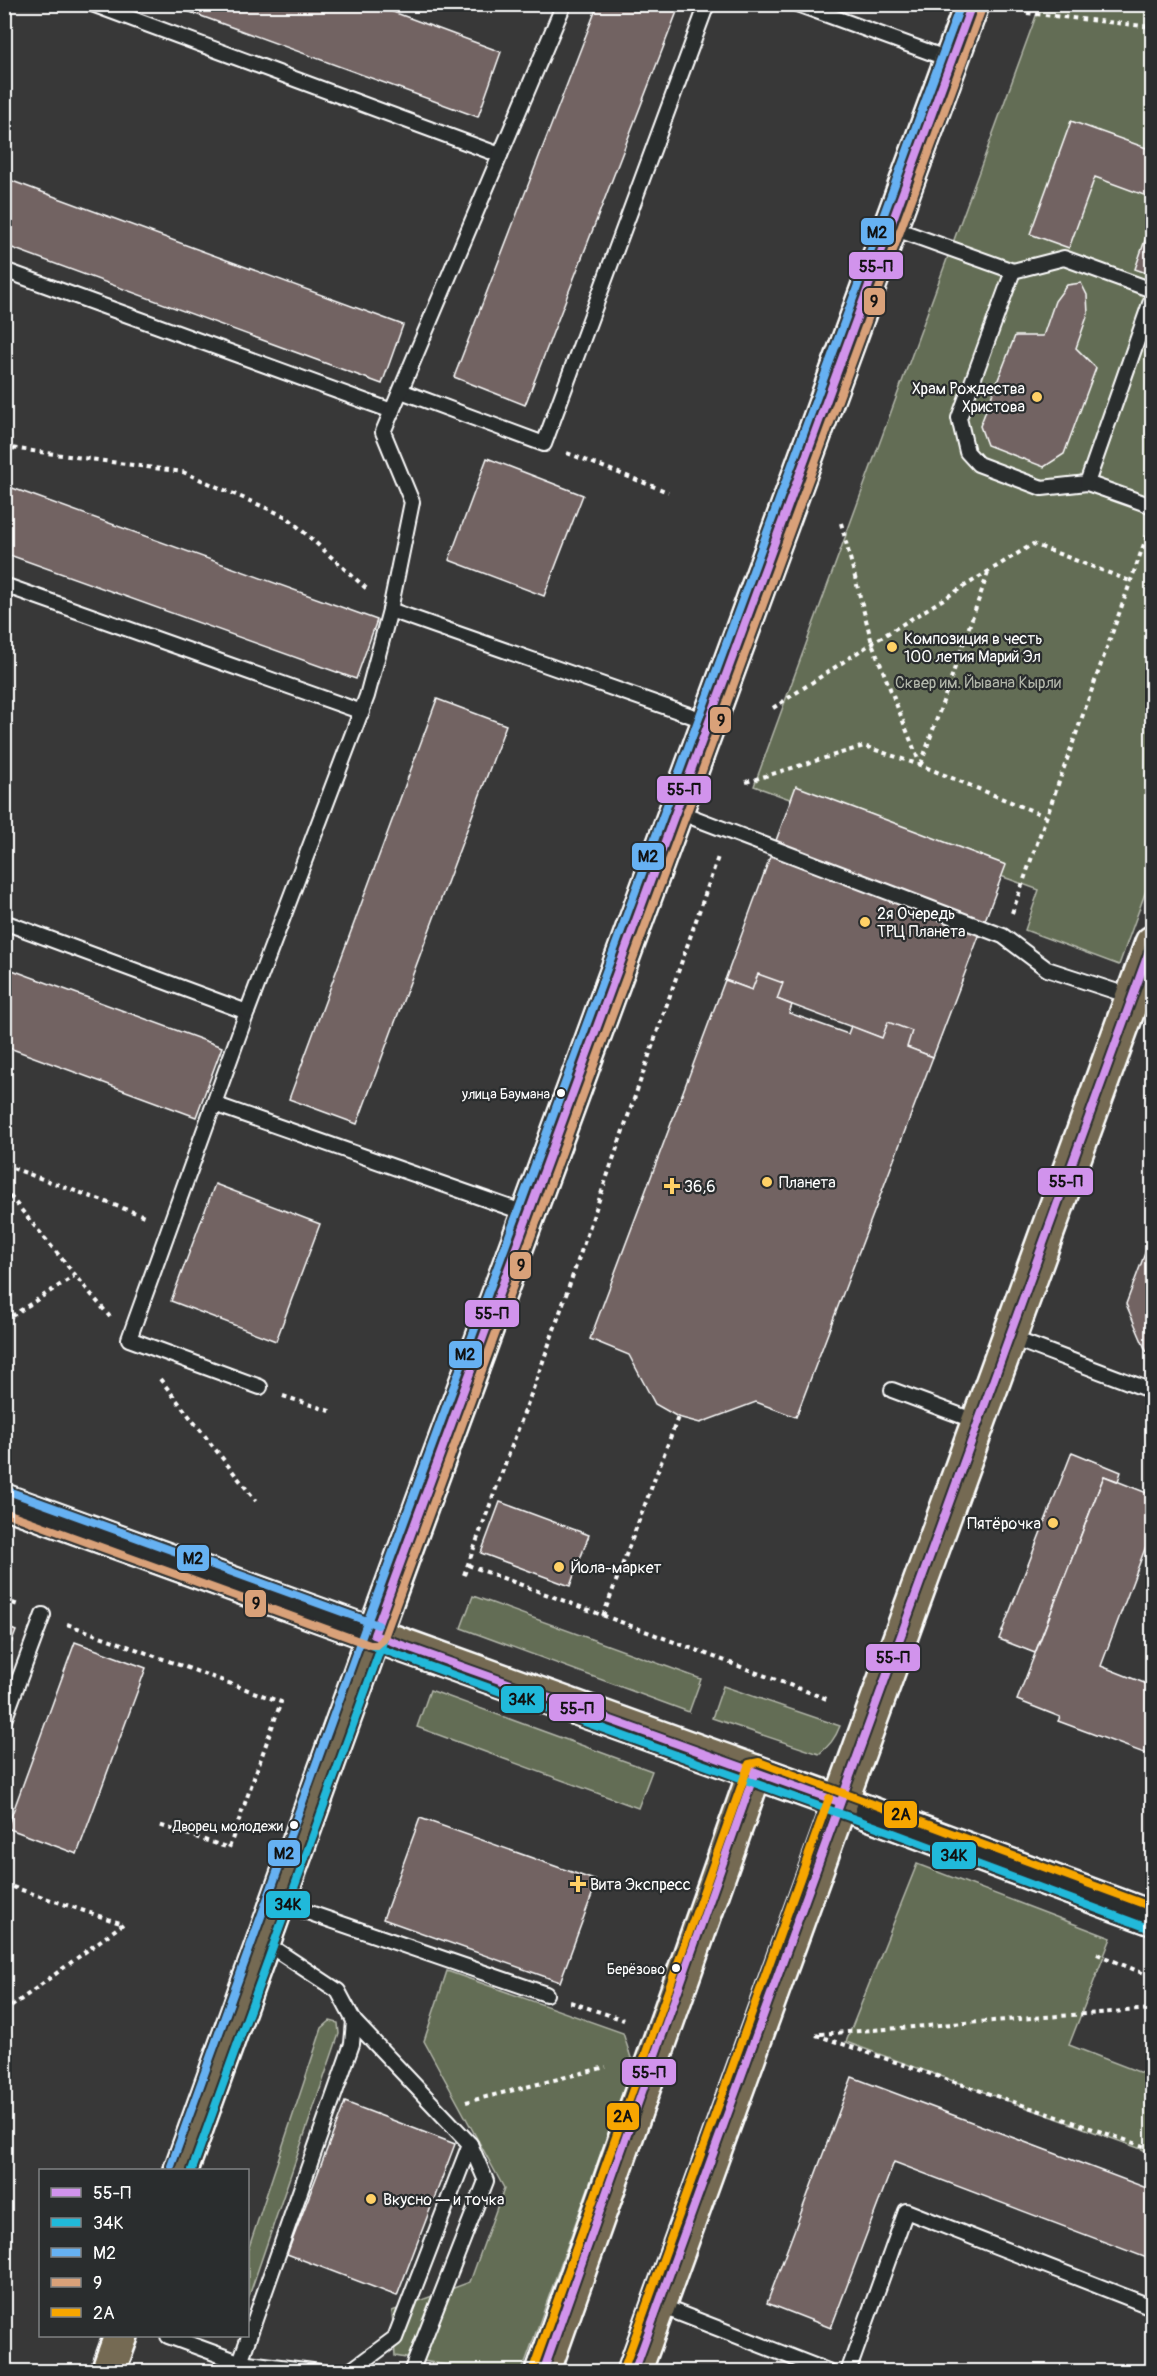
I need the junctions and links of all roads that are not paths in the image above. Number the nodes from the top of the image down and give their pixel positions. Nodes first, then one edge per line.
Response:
1 (92, 4) edge
2 (564, 4) edge
3 (707, 4) edge
4 (797, 4) edge
5 (972, 4) edge
6 (951, 60) junction
7 (500, 155) junction
8 (890, 227) junction
9 (4, 270) edge
10 (1013, 271) junction
11 (1152, 290) edge
12 (1152, 298) edge
13 (400, 391) junction
14 (392, 411) junction
15 (1087, 483) junction
16 (1152, 506) edge
17 (4, 585) edge
18 (390, 610) junction
19 (362, 712) junction
20 (709, 722) junction
21 (676, 811) junction
22 (4, 922) edge
23 (1152, 943) edge
24 (1142, 998) edge
25 (247, 1012) junction
26 (214, 1104) junction
27 (528, 1214) junction
28 (1008, 1337) junction
29 (260, 1388) road end
30 (892, 1390) dead end
31 (1152, 1391) edge
32 (978, 1422) junction
33 (4, 1501) edge
34 (43, 1615) road end
35 (374, 1635) junction
36 (4, 1720) edge
37 (755, 1772) junction
38 (839, 1802) junction
39 (278, 1902) junction
40 (1152, 1918) edge
41 (264, 1942) junction
42 (546, 1994) road end
43 (354, 2021) junction
44 (470, 2144) junction
45 (181, 2169) edge
46 (658, 2305) junction
47 (1152, 2307) edge
48 (249, 2336) edge
49 (121, 2337) edge
50 (171, 2337) edge
51 (249, 2337) edge
52 (240, 2362) junction
53 (108, 2372) edge
54 (266, 2372) edge
55 (321, 2372) edge
56 (349, 2372) edge
57 (411, 2372) edge
58 (543, 2372) edge
59 (634, 2372) edge
60 (830, 2372) edge
61 (848, 2372) edge

1 - 7 lane
2 - 7 lane
3 - 13 lane
4 - 6 lane
5 - 6 main road
6 - 8 main road
7 - 13 lane
8 - 10 lane
8 - 20 main road
9 - 14 lane
10 - 11 lane
10 - 15 lane
12 - 15 lane
13 - 14 lane
14 - 18 lane
15 - 16 lane
17 - 19 lane
18 - 19 lane
18 - 20 lane
19 - 25 lane
20 - 21 main road
21 - 24 lane
21 - 27 main road
22 - 25 lane
23 - 24 main road
24 - 28 main road
25 - 26 lane
26 - 27 lane
26 - 29 lane
27 - 35 main road
28 - 31 lane
28 - 32 main road
30 - 32 lane
32 - 38 main road
33 - 35 street
34 - 36 lane
35 - 37 main road
35 - 39 main road
37 - 38 main road
37 - 58 main road
38 - 40 street
38 - 46 main road
39 - 41 main road
39 - 42 lane
41 - 43 lane
41 - 45 main road
43 - 44 lane
43 - 48 lane
44 - 56 lane
44 - 57 lane
46 - 59 main road
46 - 60 lane
47 - 61 lane
49 - 53 main road
50 - 52 lane
51 - 52 lane
52 - 54 lane
52 - 55 lane

